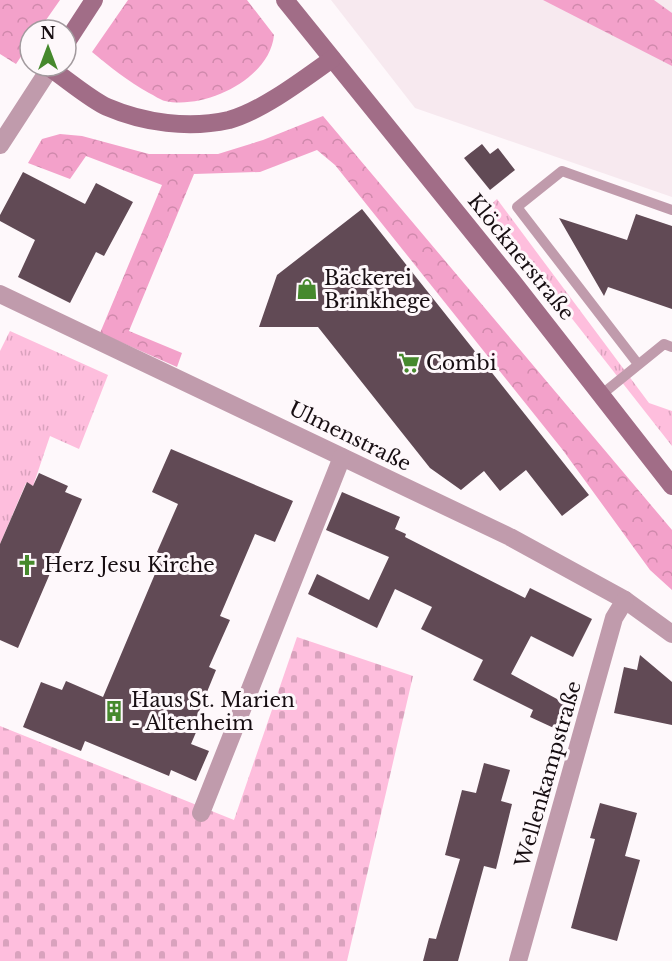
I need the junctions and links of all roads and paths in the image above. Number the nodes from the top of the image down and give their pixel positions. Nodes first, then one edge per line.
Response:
1 (94, 0) edge
2 (285, 0) edge
3 (78, 25) edge
4 (332, 59) junction
5 (43, 78) edge
6 (65, 78) edge
7 (0, 145) edge
8 (672, 210) edge
9 (0, 294) edge
10 (672, 347) edge
11 (638, 364) junction
12 (601, 395) junction
13 (342, 457) junction
14 (672, 486) edge
15 (625, 600) junction
16 (672, 634) edge
17 (201, 813) dead end
18 (518, 961) edge

1 - 3 main road
2 - 4 main road, Klöcknerstraße
4 - 6 main road
4 - 12 main road, Klöcknerstraße
5 - 7 street
8 - 11 lane
9 - 13 street, Ulmenstraße
10 - 11 lane
11 - 12 lane
12 - 14 main road, Klöcknerstraße
13 - 15 street, Ulmenstraße
13 - 17 street
15 - 16 street, Ulmenstraße
15 - 18 street, Wellenkampstraße

